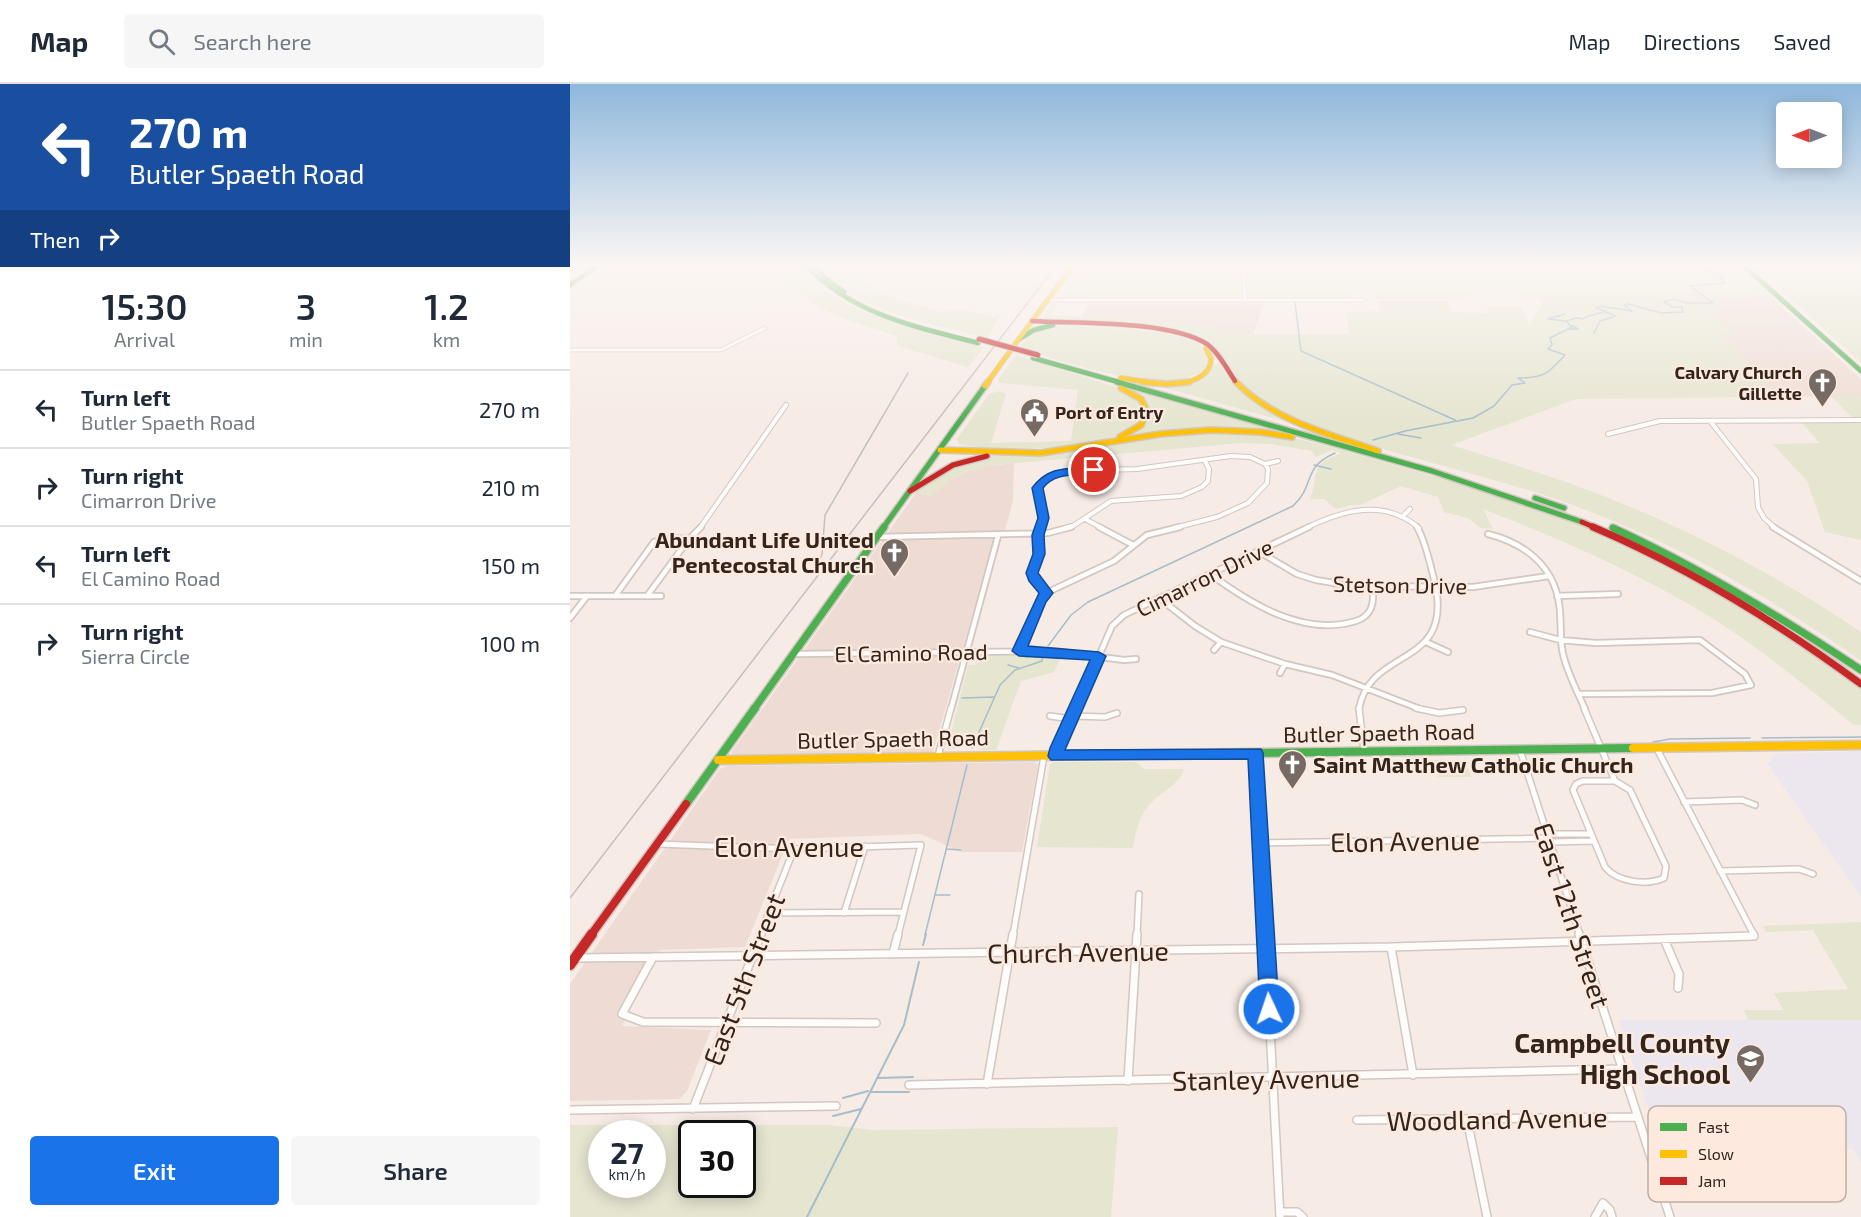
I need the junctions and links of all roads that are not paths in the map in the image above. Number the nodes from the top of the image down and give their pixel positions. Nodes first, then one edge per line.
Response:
1 (896, 319) edge
2 (907, 319) edge
3 (1803, 319) edge
4 (1032, 321) junction
5 (1062, 325) junction
6 (765, 327) dead end
7 (1019, 339) junction
8 (979, 341) junction
9 (570, 350) edge
10 (1063, 364) junction
11 (1861, 371) edge
12 (786, 405) dead end
13 (1861, 420) edge
14 (1710, 421) junction
15 (1608, 434) dead end
16 (941, 448) junction
17 (1010, 453) junction
18 (1383, 453) junction
19 (1205, 461) junction
20 (1278, 461) dead end
21 (1265, 464) junction
22 (1490, 489) junction
23 (910, 491) junction
24 (1095, 503) dead end
25 (1102, 506) junction
26 (1410, 509) dead end
27 (1403, 516) junction
28 (1085, 519) junction
29 (1488, 534) dead end
30 (1038, 535) junction
31 (998, 536) junction
32 (878, 537) junction
33 (689, 539) junction
34 (1133, 545) junction
35 (1258, 551) junction
36 (1210, 574) junction
37 (1549, 576) junction
38 (1861, 581) edge
39 (1434, 586) junction
40 (1372, 587) junction
41 (1046, 593) junction
42 (1618, 594) dead end
43 (570, 596) edge
44 (586, 596) junction
45 (615, 596) junction
46 (647, 596) junction
47 (661, 596) dead end
48 (1557, 596) junction
49 (1159, 598) junction
50 (570, 618) edge
51 (1530, 632) dead end
52 (1560, 640) junction
53 (1221, 642) junction
54 (1426, 642) junction
55 (1214, 650) dead end
56 (1019, 651) junction
57 (966, 652) junction
58 (1448, 652) dead end
59 (795, 654) junction
60 (1099, 656) junction
61 (1136, 659) dead end
62 (1285, 664) junction
63 (1861, 670) edge
64 (1280, 673) dead end
65 (1861, 684) edge
66 (1365, 688) junction
67 (1579, 694) junction
68 (1463, 710) dead end
69 (1117, 713) dead end
70 (1050, 716) dead end
71 (1072, 717) junction
72 (1861, 745) edge
73 (1656, 748) junction
74 (1601, 749) junction
75 (1520, 750) junction
76 (1364, 752) junction
77 (1256, 753) junction
78 (1044, 756) junction
79 (1056, 756) junction
80 (938, 757) junction
81 (718, 760) junction
82 (1615, 781) junction
83 (1684, 802) junction
84 (1755, 805) dead end
85 (1590, 834) junction
86 (1549, 838) junction
87 (1593, 841) junction
88 (1260, 843) junction
89 (658, 844) junction
90 (865, 846) junction
91 (794, 849) junction
92 (1720, 871) junction
93 (1813, 874) dead end
94 (1140, 894) dead end
95 (904, 912) junction
96 (768, 913) junction
97 (844, 913) junction
98 (1664, 939) junction
99 (1581, 942) junction
100 (1391, 947) junction
101 (1266, 949) junction
102 (1136, 950) junction
103 (1009, 952) junction
104 (893, 954) junction
105 (752, 956) junction
106 (653, 957) junction
107 (573, 962) edge
108 (1678, 988) dead end
109 (726, 1022) junction
110 (876, 1023) dead end
111 (1622, 1069) junction
112 (1413, 1075) junction
113 (1273, 1078) junction
114 (1128, 1081) junction
115 (987, 1083) junction
116 (909, 1085) dead end
117 (836, 1106) dead end
118 (693, 1109) junction
119 (570, 1110) edge
120 (1638, 1117) junction
121 (1467, 1119) junction
122 (1357, 1120) dead end
123 (1648, 1148) edge
124 (1665, 1202) edge
125 (1280, 1214) edge
126 (1303, 1217) edge
127 (1487, 1217) edge
128 (1595, 1217) edge
129 (1612, 1217) edge
130 (1670, 1217) edge

1 - 8 main road
2 - 8 main road
3 - 11 main road
4 - 5 main road
4 - 7 main road
4 - 18 main road
5 - 7 main road
5 - 10 main road
6 - 9 street
7 - 16 main road
8 - 10 main road, bridge
10 - 16 main road
10 - 18 main road
10 - 22 main road
12 - 33 street
13 - 14 street
14 - 15 street
14 - 38 street
16 - 17 main road
16 - 23 main road
17 - 22 main road
17 - 23 main road
18 - 63 main road
19 - 21 street
19 - 25 street
19 - 30 street
20 - 21 street
21 - 34 street
22 - 65 main road
23 - 32 main road
24 - 25 street
25 - 28 street
26 - 27 street
27 - 35 street, Cimarron Drive
27 - 39 street
28 - 30 street
28 - 34 street
29 - 37 street
30 - 31 street
30 - 41 street
31 - 32 street
31 - 57 street
32 - 59 main road
33 - 45 street
33 - 46 street
34 - 41 street
35 - 36 street, Cimarron Drive
35 - 40 street, Stetson Drive
36 - 40 street
36 - 49 street, Cimarron Drive
37 - 39 street, Stetson Drive
37 - 48 street
39 - 40 street, Stetson Drive
39 - 54 street
41 - 56 street
42 - 48 street
43 - 44 street
44 - 45 street
44 - 50 street
45 - 46 street
46 - 47 street
48 - 52 street
49 - 53 street
49 - 60 street, Cimarron Drive
51 - 52 street
52 - 67 street
52 - 67 street
53 - 55 street
53 - 62 street
54 - 58 street
54 - 66 street
56 - 57 street, El Camino Road
56 - 60 street, El Camino Road
57 - 59 street, El Camino Road
57 - 80 street
59 - 81 main road
60 - 61 street, El Camino Road
60 - 71 street, Cimarron Drive
62 - 64 street
62 - 66 street
66 - 68 street
66 - 76 street
67 - 74 street
69 - 71 street
70 - 71 street
71 - 79 street, Cimarron Drive
72 - 73 main road, Butler Spaeth Road
73 - 74 main road, Butler Spaeth Road
73 - 83 street
74 - 75 main road, Butler Spaeth Road
74 - 82 street
75 - 76 main road, Butler Spaeth Road
75 - 86 street, East 12th Street
76 - 77 main road, Butler Spaeth Road
77 - 79 main road, Butler Spaeth Road
77 - 88 street
78 - 79 main road, Butler Spaeth Road
78 - 80 main road, Butler Spaeth Road
78 - 103 street
80 - 81 main road, Butler Spaeth Road
81 - 89 main road
82 - 85 street
82 - 87 street
83 - 84 street
83 - 92 street
85 - 86 street
85 - 87 street
86 - 87 street
86 - 88 street, Elon Avenue
86 - 99 street, East 12th Street
88 - 101 street
89 - 91 street, Elon Avenue
89 - 107 main road
90 - 91 street, Elon Avenue
90 - 95 street, Elon Avenue
90 - 97 street
91 - 96 street, East 5th Street
92 - 93 street
92 - 98 street, Church Avenue
94 - 102 street
95 - 97 street
95 - 104 street
96 - 97 street
96 - 105 street, East 5th Street
98 - 99 street, Church Avenue
98 - 108 street
99 - 100 street, Church Avenue
99 - 111 street, East 12th Street
100 - 101 street, Church Avenue
100 - 112 street
101 - 102 street, Church Avenue
101 - 113 street
102 - 103 street, Church Avenue
102 - 114 street
103 - 104 street, Church Avenue
103 - 115 street
104 - 105 street, Church Avenue
105 - 106 street, Church Avenue
105 - 109 street, East 5th Street
106 - 107 street, Church Avenue
106 - 109 street
109 - 110 street
109 - 118 street, East 5th Street
111 - 112 street, Stanley Avenue
111 - 120 street, East 12th Street
112 - 113 street, Stanley Avenue
113 - 114 street, Stanley Avenue
113 - 125 street
114 - 115 street, Stanley Avenue
115 - 116 street, Stanley Avenue
117 - 118 street
118 - 119 street
120 - 121 street, Woodland Avenue
120 - 123 street, East 12th Street
121 - 122 street, Woodland Avenue
121 - 127 street
124 - 130 street, East 12th Street
125 - 126 street
128 - 129 street

